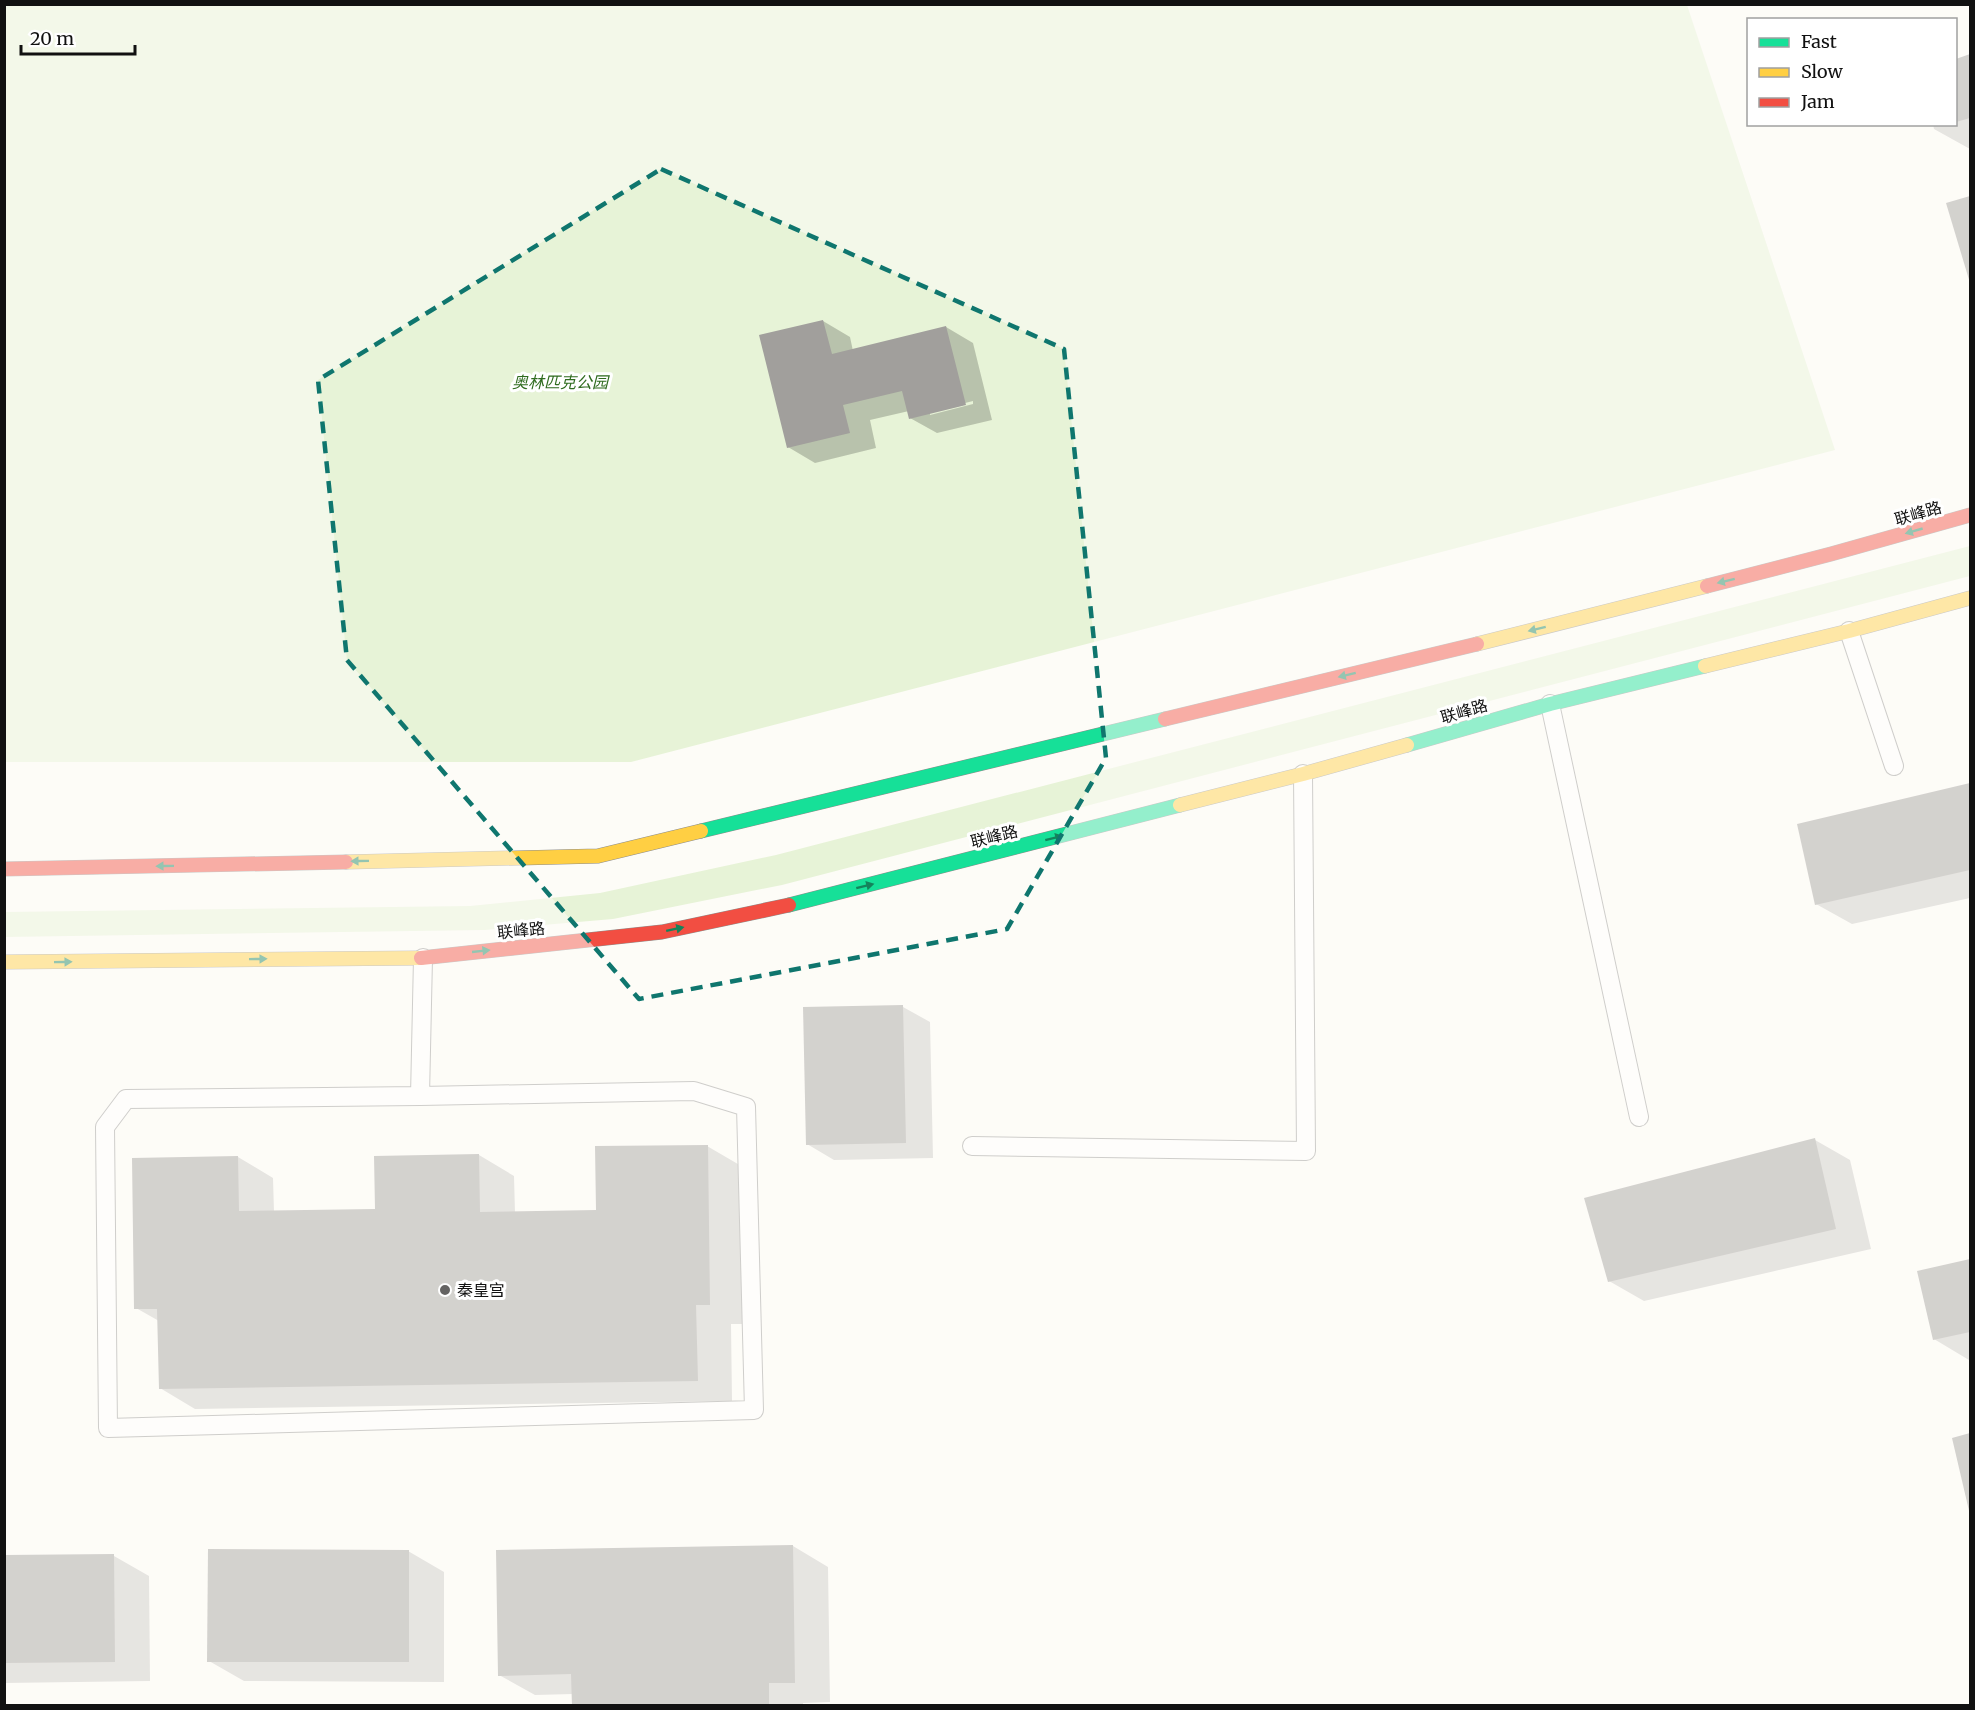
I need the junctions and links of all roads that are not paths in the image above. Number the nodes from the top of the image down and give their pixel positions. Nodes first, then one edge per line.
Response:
1 (1971, 515) edge
2 (1971, 598) edge
3 (1849, 631) junction
4 (1550, 704) junction
5 (1894, 766) dead end
6 (1303, 774) junction
7 (4, 869) edge
8 (423, 958) junction
9 (4, 962) edge
10 (420, 1096) junction
11 (1639, 1117) dead end
12 (972, 1146) dead end

1 -> 7 main road, 联峰路
2 - 3 main road, 联峰路
3 - 4 main road, 联峰路
3 - 5 lane
4 - 6 main road, 联峰路
4 - 11 lane
8 -> 6 main road, 联峰路
6 - 12 lane
9 -> 8 main road, 联峰路
8 - 10 lane
10 - 10 lane

